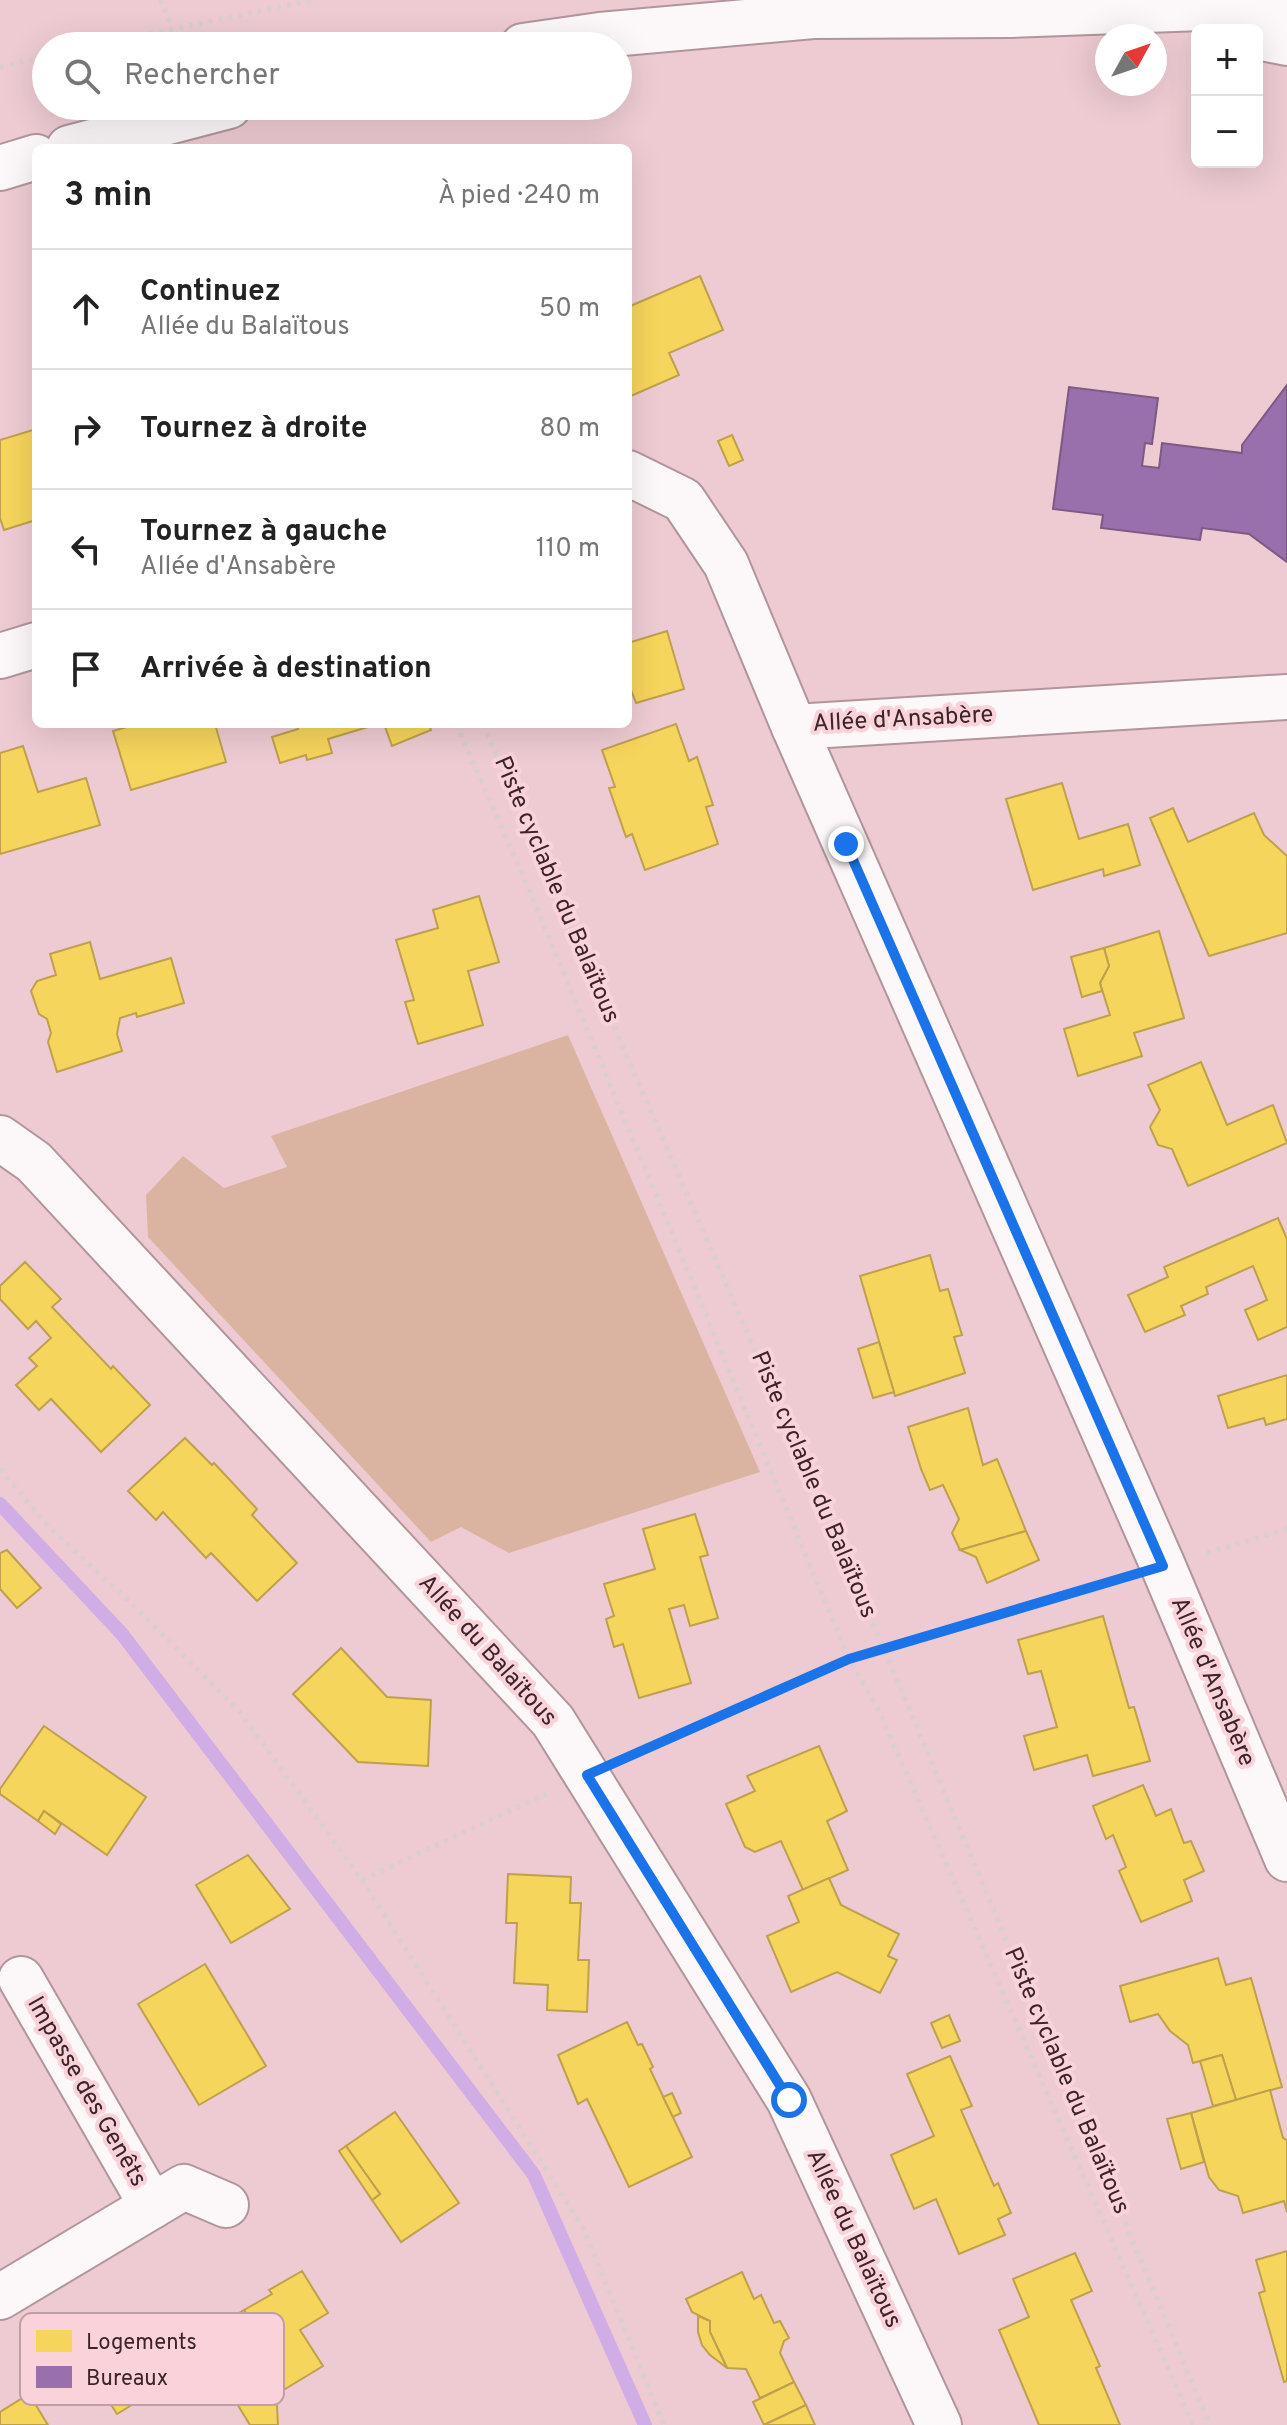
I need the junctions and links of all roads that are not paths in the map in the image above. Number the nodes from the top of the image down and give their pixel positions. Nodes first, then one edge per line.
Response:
1 (1287, 5) edge
2 (1135, 12) junction
3 (1194, 24) edge
4 (632, 32) edge
5 (1263, 38) edge
6 (1287, 43) edge
7 (176, 120) edge
8 (84, 144) edge
9 (32, 158) edge
10 (0, 168) edge
11 (632, 475) edge
12 (32, 646) edge
13 (0, 656) edge
14 (1287, 697) edge
15 (794, 727) junction
16 (0, 1138) edge
17 (1287, 1859) edge
18 (21, 1979) dead end
19 (226, 2205) dead end
20 (152, 2206) junction
21 (0, 2297) edge
22 (939, 2425) edge

1 - 2 street
2 - 3 street
2 - 4 street
5 - 6 street
7 - 8 street
9 - 10 street
11 - 15 street
12 - 13 street
14 - 15 street, Allée d'Ansabère
15 - 17 street, Allée d'Ansabère
16 - 22 street, Allée du Balaïtous
18 - 20 street, Impasse des Genêts
19 - 20 street, Impasse des Genêts
20 - 21 street, Impasse des Genêts

